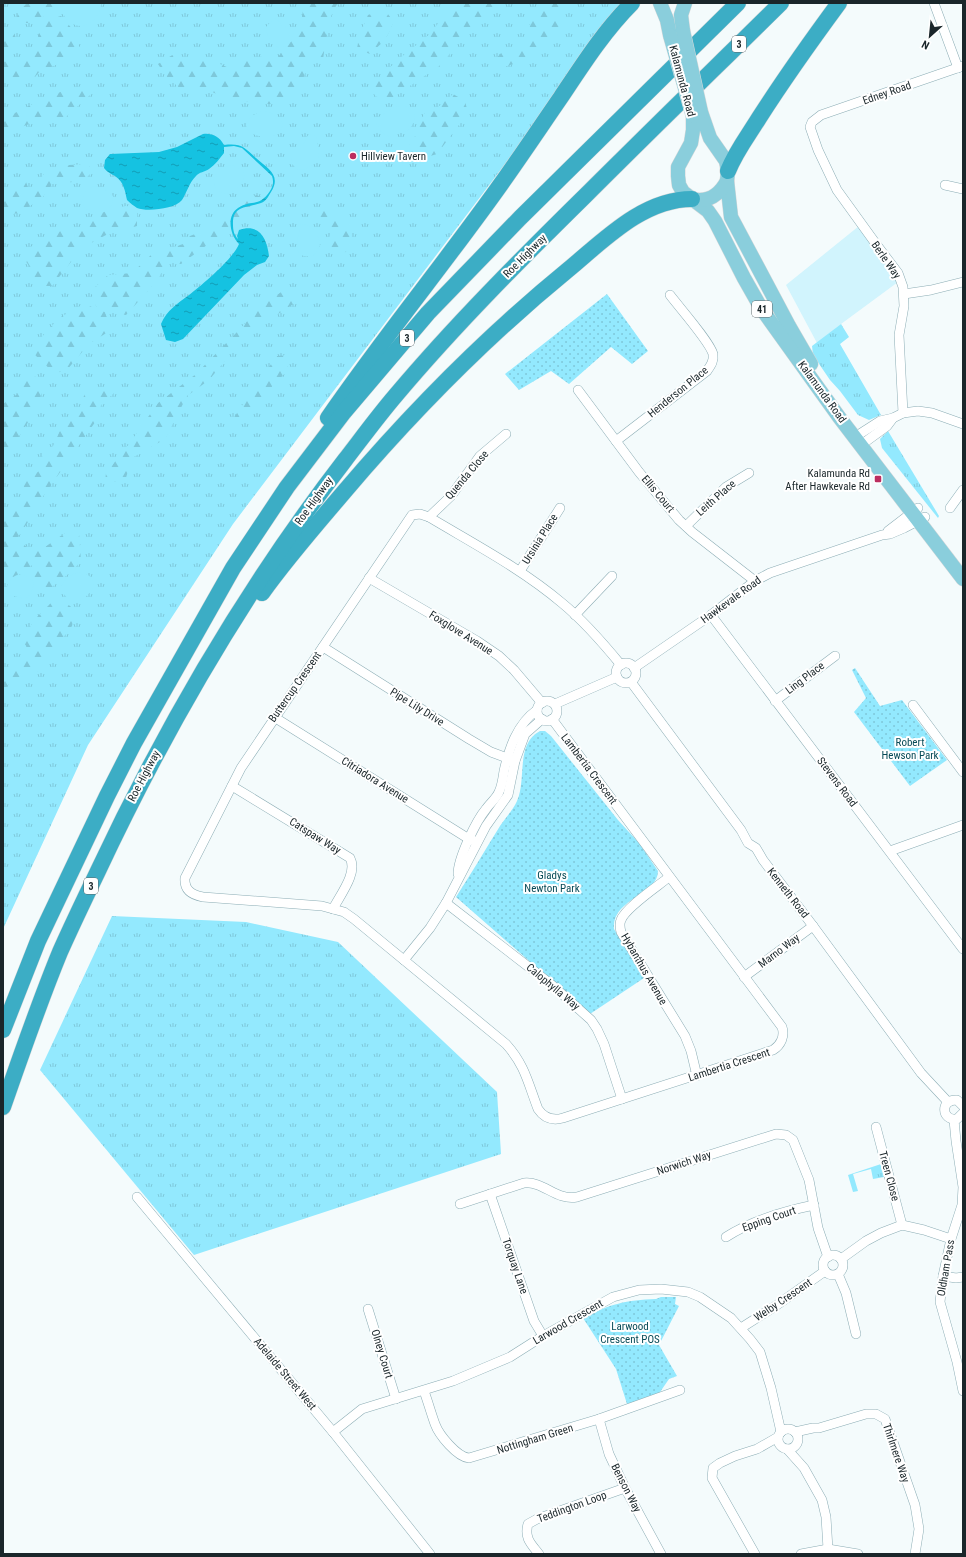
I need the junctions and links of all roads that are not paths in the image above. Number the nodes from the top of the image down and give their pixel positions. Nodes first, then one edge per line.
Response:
1 (632, 3) edge
2 (660, 3) edge
3 (685, 3) edge
4 (738, 3) edge
5 (781, 3) edge
6 (839, 3) edge
7 (934, 3) edge
8 (677, 33) junction
9 (961, 67) edge
10 (697, 114) junction
11 (812, 122) joint
12 (728, 176) junction
13 (945, 185) dead end
14 (963, 189) edge
15 (692, 200) junction
16 (963, 282) edge
17 (904, 294) junction
18 (670, 295) dead end
19 (578, 390) dead end
20 (903, 413) junction
21 (963, 424) edge
22 (506, 434) dead end
23 (861, 439) junction
24 (616, 441) junction
25 (749, 473) dead end
26 (963, 490) edge
27 (560, 508) dead end
28 (950, 508) dead end
29 (918, 514) junction
30 (429, 517) junction
31 (686, 526) junction
32 (233, 568) junction
33 (963, 568) edge
34 (520, 571) junction
35 (612, 576) dead end
36 (369, 578) junction
37 (963, 579) edge
38 (755, 581) junction
39 (575, 615) junction
40 (711, 615) junction
41 (323, 647) junction
42 (835, 656) dead end
43 (621, 665) junction
44 (634, 668) junction
45 (617, 677) junction
46 (631, 682) junction
47 (775, 701) junction
48 (555, 704) junction
49 (913, 705) dead end
50 (540, 706) junction
51 (274, 717) junction
52 (542, 719) junction
53 (552, 719) junction
54 (511, 760) junction
55 (963, 772) edge
56 (232, 786) junction
57 (963, 825) edge
58 (473, 840) junction
59 (110, 845) junction
60 (890, 851) junction
61 (669, 877) junction
62 (446, 902) junction
63 (333, 909) junction
64 (813, 926) junction
65 (963, 949) edge
66 (404, 960) junction
67 (744, 977) junction
68 (3, 1030) edge
69 (697, 1076) junction
70 (622, 1099) junction
71 (948, 1102) junction
72 (3, 1107) edge
73 (963, 1107) edge
74 (954, 1120) junction
75 (876, 1126) dead end
76 (490, 1194) junction
77 (137, 1197) dead end
78 (460, 1204) dead end
79 (814, 1205) junction
80 (902, 1225) junction
81 (726, 1237) dead end
82 (951, 1239) junction
83 (828, 1257) junction
84 (841, 1260) junction
85 (825, 1271) junction
86 (838, 1274) junction
87 (943, 1276) junction
88 (963, 1277) edge
89 (368, 1309) dead end
90 (741, 1328) junction
91 (856, 1334) dead end
92 (543, 1336) junction
93 (680, 1390) dead end
94 (424, 1391) junction
95 (963, 1392) edge
96 (396, 1399) junction
97 (777, 1409) junction
98 (599, 1419) junction
99 (333, 1432) junction
100 (779, 1434) junction
101 (795, 1437) junction
102 (784, 1448) junction
103 (757, 1449) junction
104 (804, 1468) junction
105 (625, 1488) junction
106 (828, 1549) junction
107 (430, 1554) edge
108 (539, 1554) edge
109 (661, 1554) edge
110 (755, 1554) edge
111 (801, 1554) edge
112 (858, 1554) edge
113 (915, 1554) edge

1 - 32 highway
2 - 8 main road, Kalamunda Road / 41
3 - 8 main road, Kalamunda Road / 41
4 - 32 highway, 3
5 - 59 highway, Roe Highway / 3
6 - 12 highway
7 - 9 street
8 - 10 main road, Kalamunda Road / 41, bridge
9 - 11 street, Edney Road
10 - 12 main road, Kalamunda Road / 41
10 - 15 main road, Kalamunda Road / 41
11 - 17 street, Berle Way
12 - 15 main road
12 - 23 main road, Kalamunda Road / 41
13 - 14 street
15 - 23 main road, Kalamunda Road / 41
15 - 59 highway
16 - 17 street
17 - 20 street, Berle Way
18 - 24 street, Henderson Place
19 - 24 street, Ellis Court
20 - 21 street
20 - 23 street
22 - 30 street, Quenda Close
23 - 29 main road, Kalamunda Road / 41
24 - 31 street, Ellis Court
25 - 31 street, Leith Place
26 - 28 street
27 - 34 street, Ursinia Place
29 - 33 main road, Kalamunda Road / 41
29 - 37 main road, Kalamunda Road / 41
29 - 38 street, Hawkevale Road
30 - 34 street
30 - 36 street, Buttercup Crescent
31 - 38 street, Ellis Court
32 - 68 highway, 3
34 - 39 street
35 - 39 street
36 - 41 street, Buttercup Crescent
36 - 50 street, Foxglove Avenue
38 - 40 street, Hawkevale Road
39 - 43 street
40 - 44 street, Hawkevale Road
40 - 47 street, Stevens Road
41 - 51 street, Buttercup Crescent
41 - 54 street, Pipe Lily Drive
42 - 47 street, Ling Place
43 - 44 street
43 - 45 street
44 - 46 street
45 - 46 street
45 - 48 street
46 - 64 street, Kenneth Road
47 - 60 street, Stevens Road
48 - 50 street
48 - 53 street
49 - 55 street
50 - 52 street
50 - 54 street
51 - 56 street, Buttercup Crescent
51 - 58 street, Citriadora Avenue
52 - 53 street
52 - 54 street
53 - 61 street, Lambertia Crescent
54 - 58 street
56 - 63 street, Catspaw Way
56 - 63 street, Buttercup Crescent
57 - 60 street
58 - 62 street
59 - 72 highway, Roe Highway / 3
60 - 65 street, Stevens Road
61 - 67 street, Lambertia Crescent
61 - 69 street, Hybanthus Avenue
62 - 66 street
62 - 70 street, Calophylla Way
63 - 66 street, Buttercup Crescent
64 - 67 street, Marno Way
64 - 71 street, Kenneth Road
66 - 70 street, Lambertia Crescent
67 - 69 street, Lambertia Crescent
69 - 70 street, Lambertia Crescent
71 - 73 street
71 - 74 street
73 - 74 street
74 - 82 street, Oldham Pass
75 - 80 street, Treen Close
76 - 78 street, Norwich Way
76 - 79 street, Norwich Way
76 - 92 street, Torquay Lane
77 - 99 street, Adelaide Street West
79 - 81 street, Epping Court
79 - 83 street, Norwich Way
80 - 82 street
80 - 84 street
82 - 87 street, Oldham Pass
83 - 84 street
83 - 85 street
84 - 86 street
85 - 86 street
85 - 90 street, Welby Crescent
86 - 91 street
87 - 88 street
87 - 95 street, Oldham Pass
89 - 96 street, Olney Court
90 - 92 street, Larwood Crescent
90 - 97 street, Larwood Crescent
92 - 94 street, Larwood Crescent
93 - 98 street, Nottingham Green
94 - 96 street, Larwood Crescent
94 - 98 street, Nottingham Green
96 - 99 street, Larwood Crescent
97 - 100 street
97 - 101 street
98 - 105 street, Benson Way
99 - 107 street, Adelaide Street West
100 - 101 street
100 - 102 street
100 - 103 street
101 - 102 street
101 - 104 street
101 - 113 street, Thirlmere Way
102 - 103 street
102 - 104 street
103 - 110 street
104 - 106 street
105 - 108 street, Teddington Loop
105 - 109 street, Benson Way
106 - 111 street
106 - 112 street

